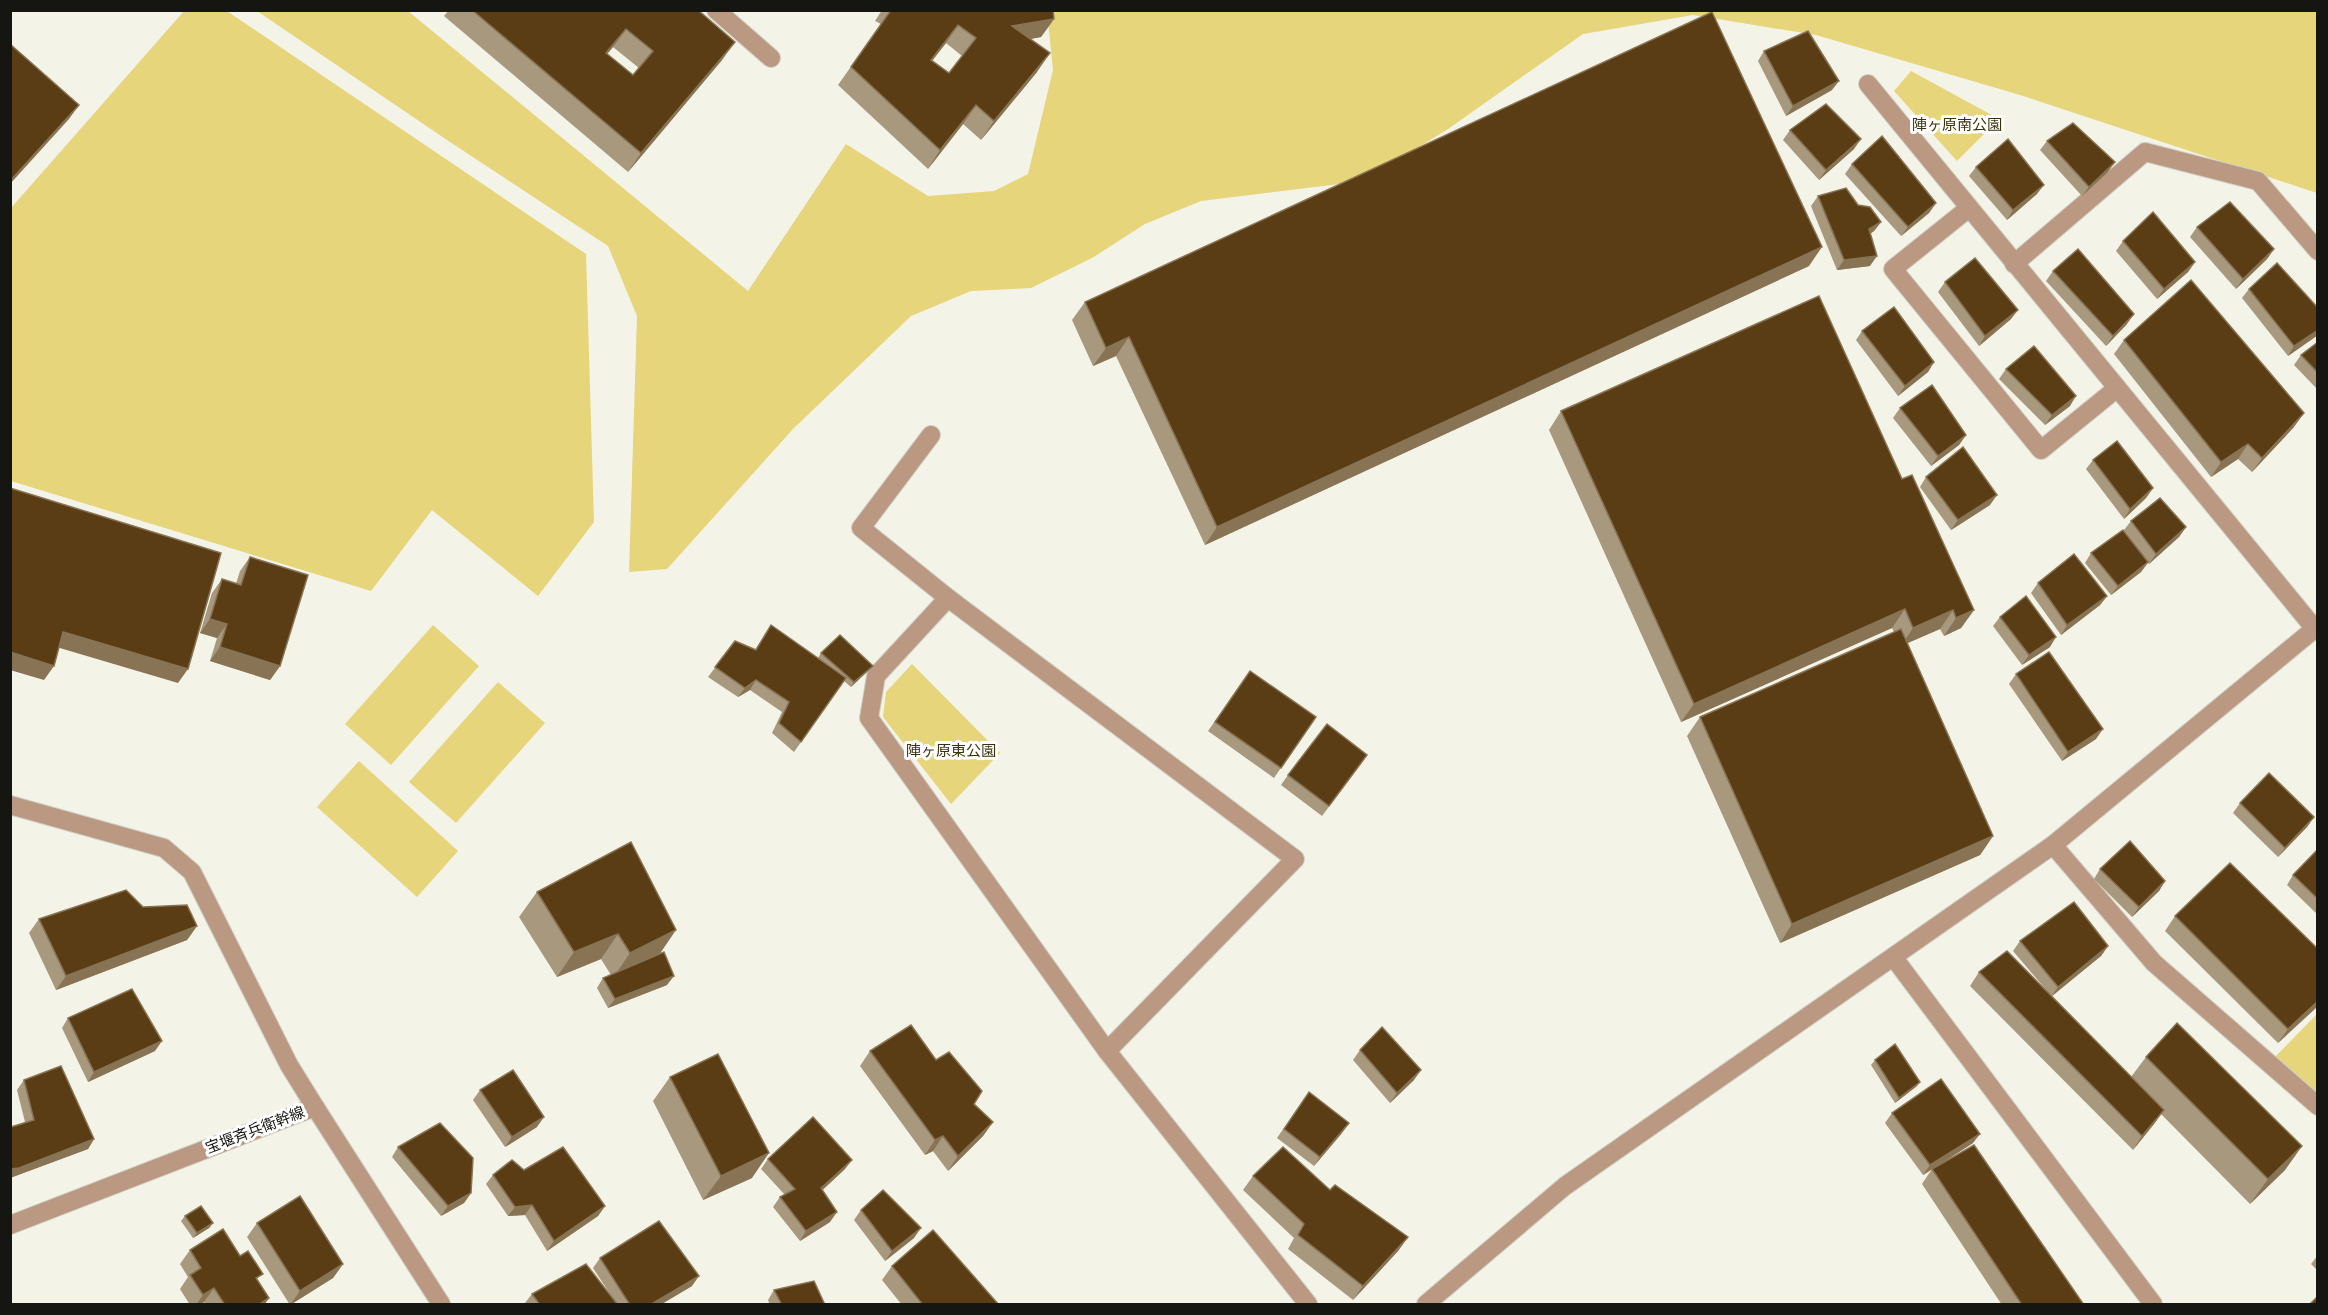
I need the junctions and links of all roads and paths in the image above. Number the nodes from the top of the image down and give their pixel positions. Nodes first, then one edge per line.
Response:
1 (716, 10) edge
2 (771, 58) dead end
3 (1868, 84) dead end
4 (1969, 208) junction
5 (2318, 251) edge
6 (2014, 264) junction
7 (2116, 389) junction
8 (931, 435) dead end
9 (948, 598) junction
10 (2316, 628) edge
11 (10, 805) edge
12 (2053, 845) junction
13 (1894, 958) junction
14 (1107, 1051) junction
15 (2318, 1106) edge
16 (315, 1107) junction
17 (10, 1225) edge
18 (441, 1305) edge
19 (1308, 1305) edge
20 (1426, 1305) edge
21 (2153, 1305) edge

1 - 2 street
3 - 4 street
4 - 6 street
4 - 7 street
5 - 6 street
6 - 7 street
7 - 10 street
8 - 9 street
9 - 14 street
9 - 14 street
10 - 12 street
11 - 16 street
12 - 13 street
12 - 15 street
13 - 20 street
13 - 21 street
14 - 19 street
16 - 17 street, 宝堰斉兵衛幹線
16 - 18 street, 宝堰斉兵衛幹線

